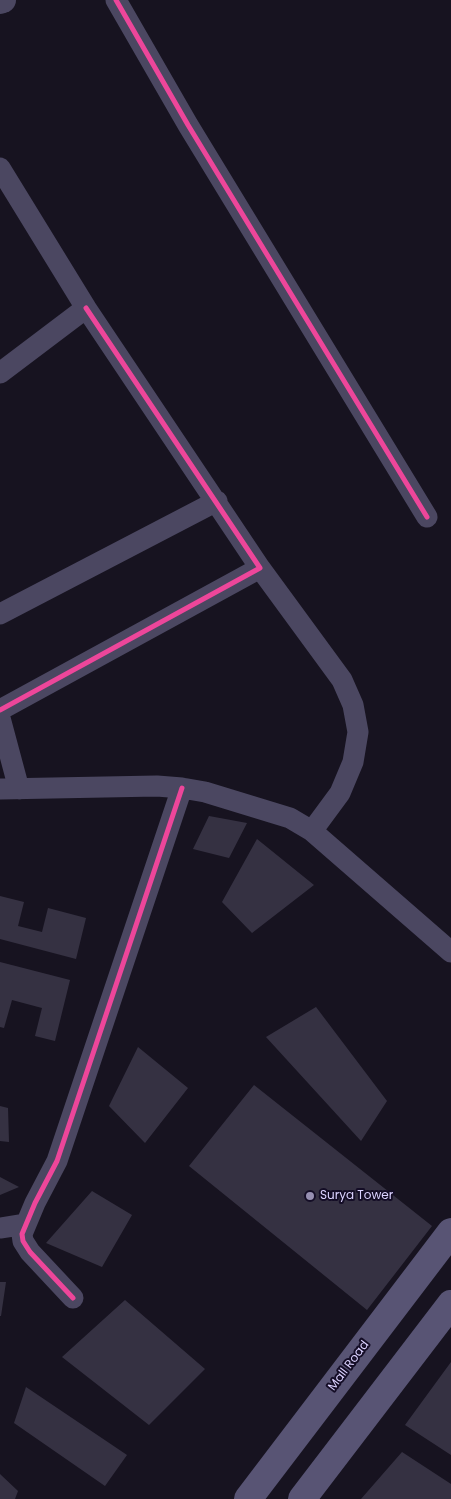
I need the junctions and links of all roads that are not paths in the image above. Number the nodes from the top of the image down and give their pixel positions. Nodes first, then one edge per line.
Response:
1 (116, 0) edge
2 (0, 168) edge
3 (86, 308) junction
4 (0, 373) edge
5 (217, 501) junction
6 (427, 517) dead end
7 (260, 568) junction
8 (0, 614) edge
9 (0, 710) edge
10 (0, 718) edge
11 (182, 788) junction
12 (9, 789) edge
13 (312, 831) junction
14 (451, 952) edge
15 (26, 1224) junction
16 (0, 1228) edge
17 (451, 1232) edge
18 (74, 1298) dead end
19 (451, 1304) edge
20 (248, 1499) edge
21 (302, 1499) edge

1 - 6 street
2 - 3 street
3 - 4 street
3 - 5 street
5 - 7 street
5 - 8 street
7 - 9 street
7 - 13 street
10 - 12 street
11 - 12 street
11 - 13 street
11 - 15 street
13 - 14 street
15 - 16 street
15 - 18 street
17 - 20 main road, Mall Road
19 - 21 main road

